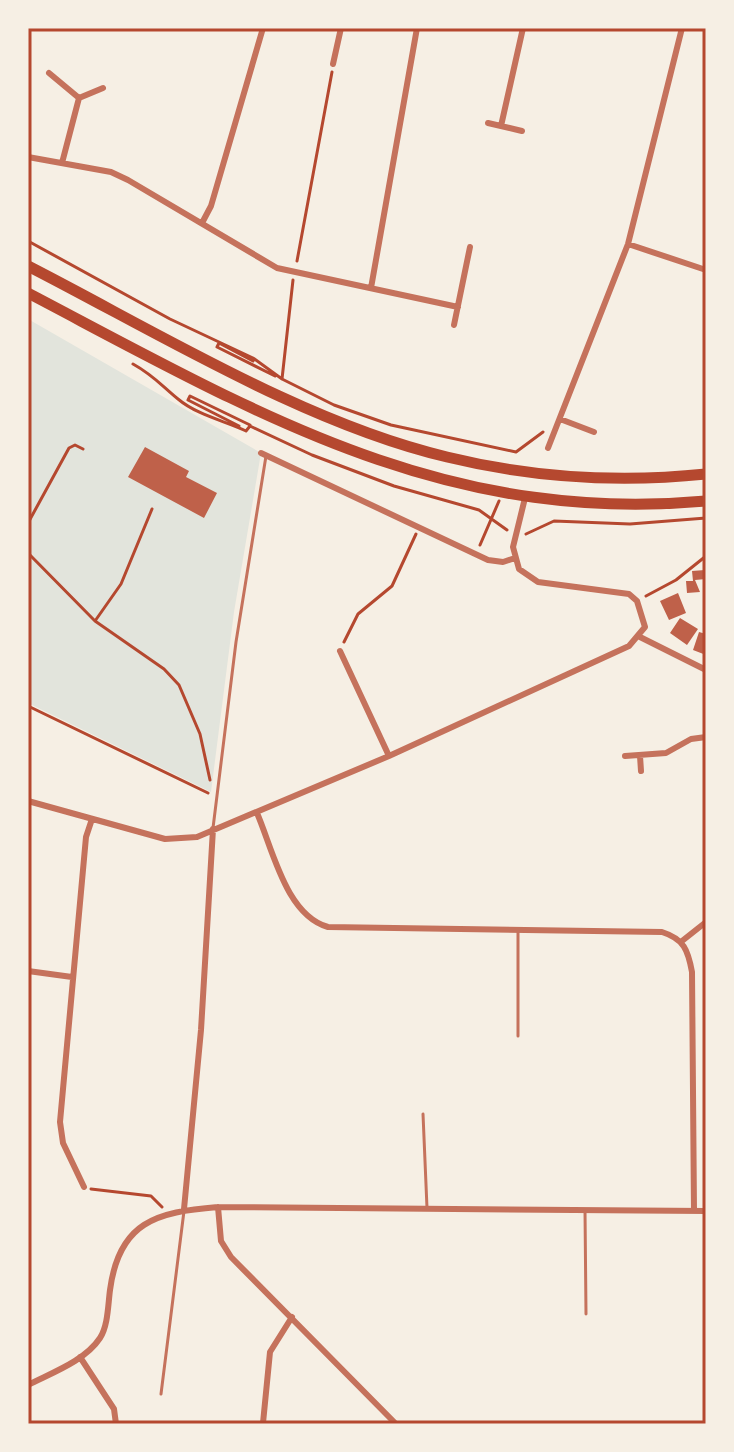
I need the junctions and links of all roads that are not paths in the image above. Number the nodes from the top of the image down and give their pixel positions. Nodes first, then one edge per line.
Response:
1 (263, 28) edge
2 (341, 28) edge
3 (417, 28) edge
4 (523, 28) edge
5 (682, 28) edge
6 (333, 64) road end
7 (49, 73) dead end
8 (103, 88) dead end
9 (79, 98) junction
10 (488, 123) dead end
11 (501, 126) junction
12 (522, 131) dead end
13 (28, 157) edge
14 (62, 163) junction
15 (202, 223) junction
16 (628, 244) junction
17 (470, 247) dead end
18 (28, 266) edge
19 (706, 270) edge
20 (371, 288) junction
21 (28, 293) edge
22 (458, 307) junction
23 (454, 325) dead end
24 (560, 419) junction
25 (594, 432) dead end
26 (548, 448) dead end
27 (263, 454) joint
28 (706, 474) edge
29 (525, 498) junction
30 (706, 501) edge
31 (515, 558) junction
32 (640, 637) junction
33 (340, 651) road end
34 (706, 670) edge
35 (706, 737) edge
36 (389, 756) junction
37 (625, 756) dead end
38 (640, 756) junction
39 (641, 771) dead end
40 (28, 801) edge
41 (257, 813) junction
42 (92, 819) junction
43 (213, 829) junction
44 (706, 922) edge
45 (518, 928) junction
46 (682, 941) junction
47 (28, 971) edge
48 (72, 977) junction
49 (518, 1036) dead end
50 (423, 1114) dead end
51 (84, 1187) road end
52 (218, 1207) junction
53 (427, 1208) junction
54 (184, 1209) junction
55 (585, 1210) junction
56 (694, 1211) junction
57 (706, 1211) edge
58 (586, 1314) dead end
59 (292, 1317) junction
60 (80, 1357) junction
61 (28, 1385) edge
62 (161, 1394) dead end
63 (116, 1424) edge
64 (263, 1424) edge
65 (396, 1424) edge

1 - 15 street
2 - 6 street
3 - 20 street
4 - 11 street
5 - 16 street
7 - 9 street
8 - 9 street
9 - 14 street
10 - 11 street
11 - 12 street
13 - 14 street
14 - 15 street
15 - 20 street
16 - 19 street
16 - 24 street
17 - 22 street
18 - 28 highway
20 - 22 street
21 - 29 highway
22 - 23 street
24 - 25 street
24 - 26 street
27 - 31 street
27 - 43 lane
29 - 30 highway
29 - 31 street
31 - 32 street
32 - 34 street
32 - 36 street
33 - 36 street
35 - 38 street
36 - 41 street
37 - 38 street
38 - 39 street
40 - 42 street
41 - 43 street
41 - 45 street
42 - 43 street
42 - 48 street
43 - 54 street
44 - 46 street
45 - 46 street
45 - 49 lane
46 - 56 street
47 - 48 street
48 - 51 street
50 - 53 lane
52 - 53 street
52 - 54 street
52 - 59 street
53 - 55 street
54 - 60 street
54 - 62 lane
55 - 56 street
55 - 58 lane
56 - 57 street
59 - 64 street
59 - 65 street
60 - 61 street
60 - 63 street

